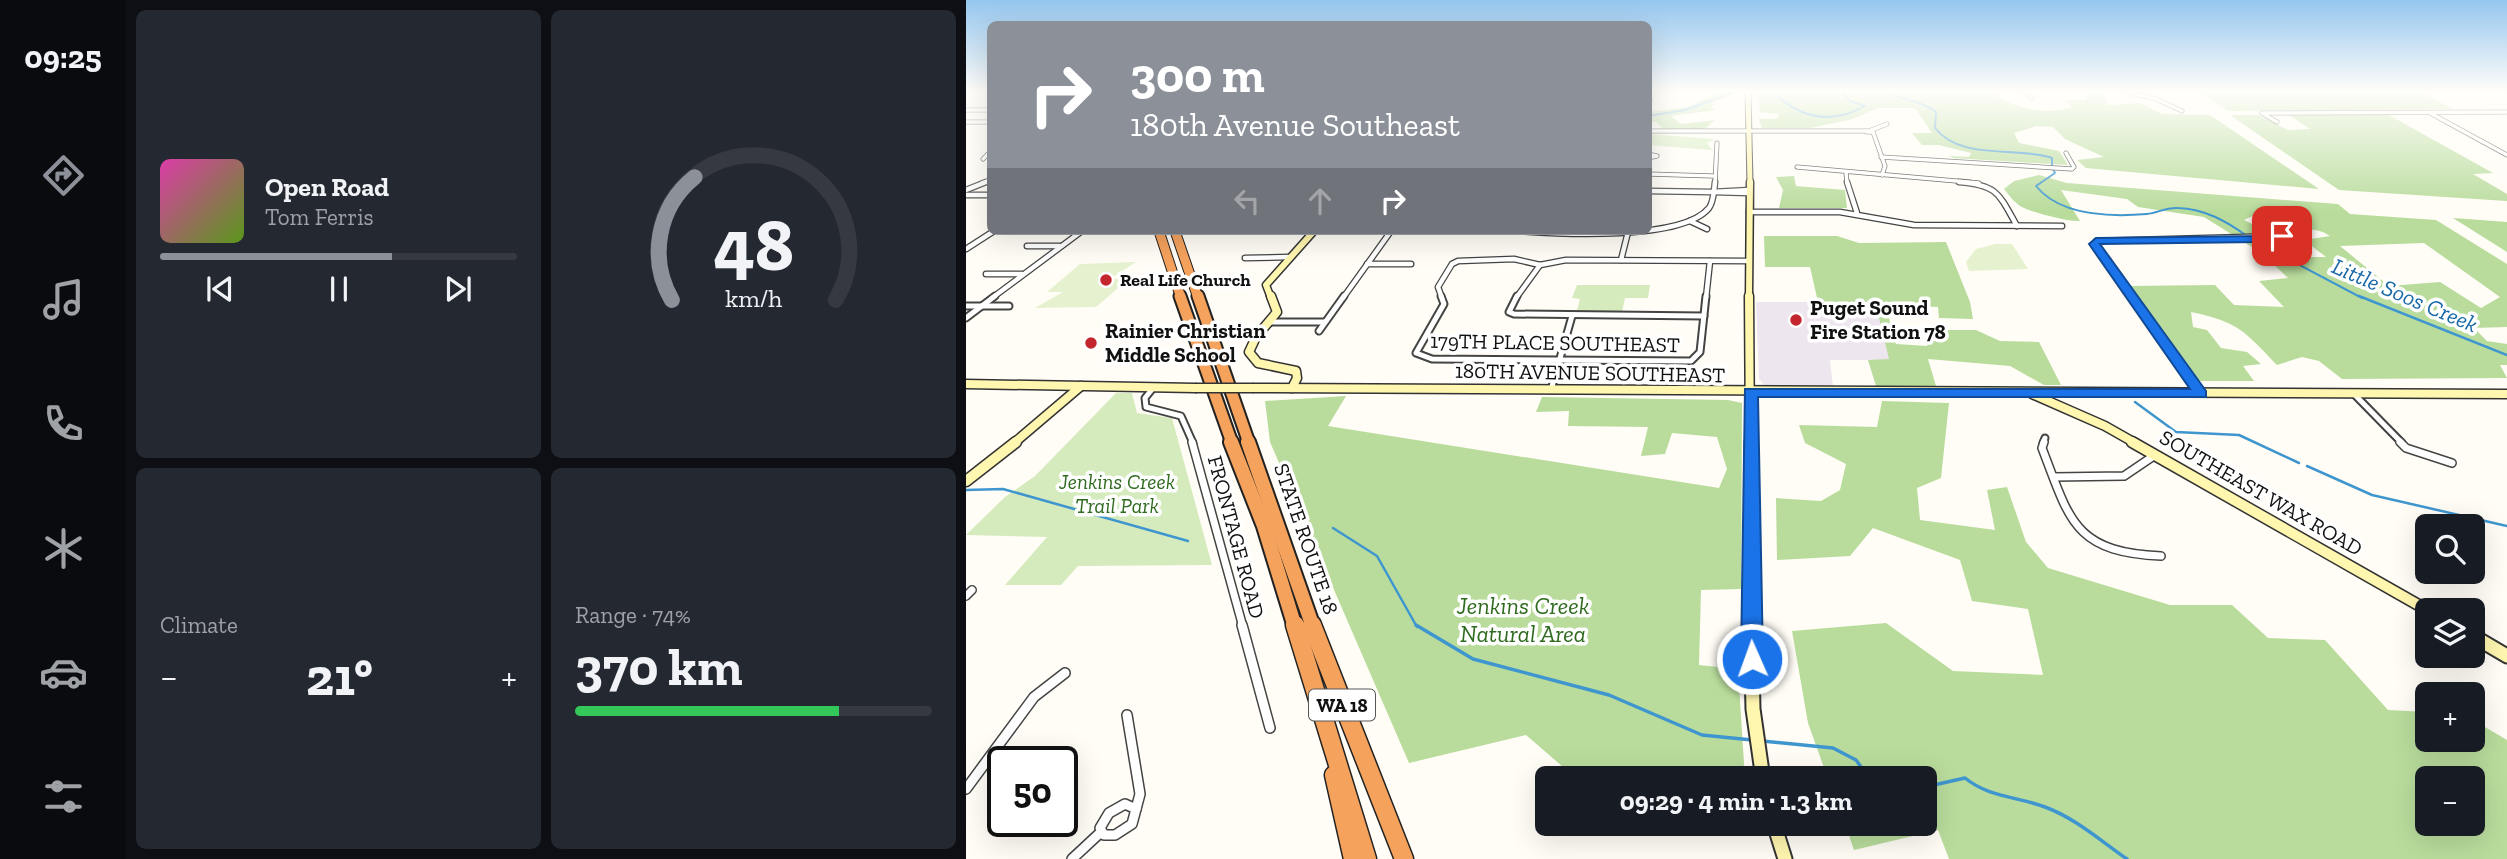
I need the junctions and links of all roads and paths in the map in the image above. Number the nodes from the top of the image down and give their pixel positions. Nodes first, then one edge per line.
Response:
1 (1751, 132) edge
2 (1873, 132) edge
3 (2462, 132) edge
4 (1717, 143) dead end
5 (2066, 153) dead end
6 (987, 155) edge
7 (2507, 155) edge
8 (1881, 157) junction
9 (983, 159) dead end
10 (1797, 167) dead end
11 (1846, 172) junction
12 (1652, 174) edge
13 (1882, 175) junction
14 (1713, 176) junction
15 (987, 182) edge
16 (1652, 191) edge
17 (1712, 191) junction
18 (966, 192) edge
19 (1750, 192) junction
20 (987, 195) edge
21 (1749, 212) junction
22 (1857, 213) junction
23 (1690, 221) junction
24 (2017, 226) junction
25 (2062, 226) dead end
26 (1707, 229) dead end
27 (1652, 230) edge
28 (988, 235) edge
29 (1077, 235) edge
30 (1160, 235) edge
31 (1176, 235) edge
32 (1310, 235) edge
33 (1388, 235) edge
34 (1627, 235) edge
35 (2282, 236) dead end
36 (1027, 246) dead end
37 (1062, 246) junction
38 (966, 249) edge
39 (1290, 257) junction
40 (1245, 258) dead end
41 (1621, 260) junction
42 (1710, 261) junction
43 (1749, 261) junction
44 (1367, 264) junction
45 (1411, 264) dead end
46 (1540, 265) junction
47 (1024, 274) junction
48 (986, 275) dead end
49 (966, 306) edge
50 (982, 306) junction
51 (1009, 306) dead end
52 (1572, 316) junction
53 (1704, 316) junction
54 (966, 318) edge
55 (1270, 322) junction
56 (1324, 322) junction
57 (1320, 331) dead end
58 (1559, 360) junction
59 (966, 384) edge
60 (1081, 386) junction
61 (1154, 387) junction
62 (1195, 388) joint
63 (1254, 388) joint
64 (1292, 388) junction
65 (1551, 390) junction
66 (1750, 392) junction
67 (2031, 392) junction
68 (2057, 393) junction
69 (2201, 394) junction
70 (2507, 394) edge
71 (2355, 395) junction
72 (2073, 410) junction
73 (2045, 438) dead end
74 (2155, 455) junction
75 (2452, 463) dead end
76 (2054, 477) junction
77 (966, 481) edge
78 (1270, 525) junction
79 (1279, 553) junction
80 (2161, 556) dead end
81 (2415, 603) edge
82 (2485, 643) edge
83 (2507, 656) edge
84 (1310, 672) junction
85 (1065, 673) dead end
86 (1127, 715) dead end
87 (1270, 728) dead end
88 (1761, 766) edge
89 (966, 789) edge
90 (1136, 809) junction
91 (1101, 832) junction
92 (1778, 836) edge
93 (1403, 857) edge
94 (1072, 859) edge
95 (1353, 859) edge
96 (1367, 859) edge
97 (1785, 859) edge

1 - 19 street
2 - 8 street
3 - 7 street
4 - 14 street
5 - 8 street
6 - 9 street
8 - 13 street
10 - 11 street
11 - 13 street
11 - 22 street
12 - 14 street
13 - 24 street
14 - 17 street
15 - 18 street
16 - 17 street
17 - 19 street
17 - 23 street
18 - 20 street
19 - 21 street
21 - 22 street
21 - 43 street
22 - 24 street
23 - 26 street
23 - 27 street
24 - 25 street
28 - 38 street
29 - 37 street
30 - 78 highway, STATE ROUTE 18 / WA 18
31 - 78 highway, STATE ROUTE 18 / WA 18
32 - 39 street
33 - 44 street
34 - 41 street
35 - 69 street
36 - 37 street
37 - 47 street
39 - 40 street
39 - 55 street
41 - 42 street
41 - 46 street
42 - 43 street
42 - 53 street
43 - 66 street
44 - 45 street
44 - 56 street
46 - 52 street
46 - 58 street, 179TH PLACE SOUTHEAST
47 - 48 street
47 - 50 street
49 - 50 street
50 - 51 street
50 - 54 street
52 - 53 street
52 - 58 street
53 - 58 street, 179TH PLACE SOUTHEAST
55 - 56 street
55 - 64 street
56 - 57 street
58 - 65 street
59 - 60 street, 180TH AVENUE SOUTHEAST
60 - 61 street, 180TH AVENUE SOUTHEAST
60 - 77 street
61 - 62 street, 180TH AVENUE SOUTHEAST
61 - 87 street, FRONTAGE ROAD
62 - 63 street, 180TH AVENUE SOUTHEAST, bridge
63 - 64 street, 180TH AVENUE SOUTHEAST
64 - 65 street, 180TH AVENUE SOUTHEAST
65 - 66 street, 180TH AVENUE SOUTHEAST
66 - 67 street, 180TH AVENUE SOUTHEAST
66 - 88 street
67 - 68 street, 180TH AVENUE SOUTHEAST
67 - 72 street, SOUTHEAST WAX ROAD
68 - 69 street, 180TH AVENUE SOUTHEAST
68 - 72 street, SOUTHEAST WAX ROAD
69 - 71 street, 180TH AVENUE SOUTHEAST
70 - 71 street, 180TH AVENUE SOUTHEAST
71 - 75 street
72 - 74 street, SOUTHEAST WAX ROAD
73 - 76 street
74 - 76 street
74 - 81 street, SOUTHEAST WAX ROAD
76 - 80 street
78 - 79 highway, STATE ROUTE 18 / WA 18
79 - 84 highway, STATE ROUTE 18 / WA 18
79 - 93 highway, STATE ROUTE 18 / WA 18
82 - 83 street
84 - 95 highway
84 - 96 highway, STATE ROUTE 18 / WA 18
85 - 89 street
86 - 90 street
90 - 91 street
90 - 91 street
91 - 94 street
92 - 97 street

